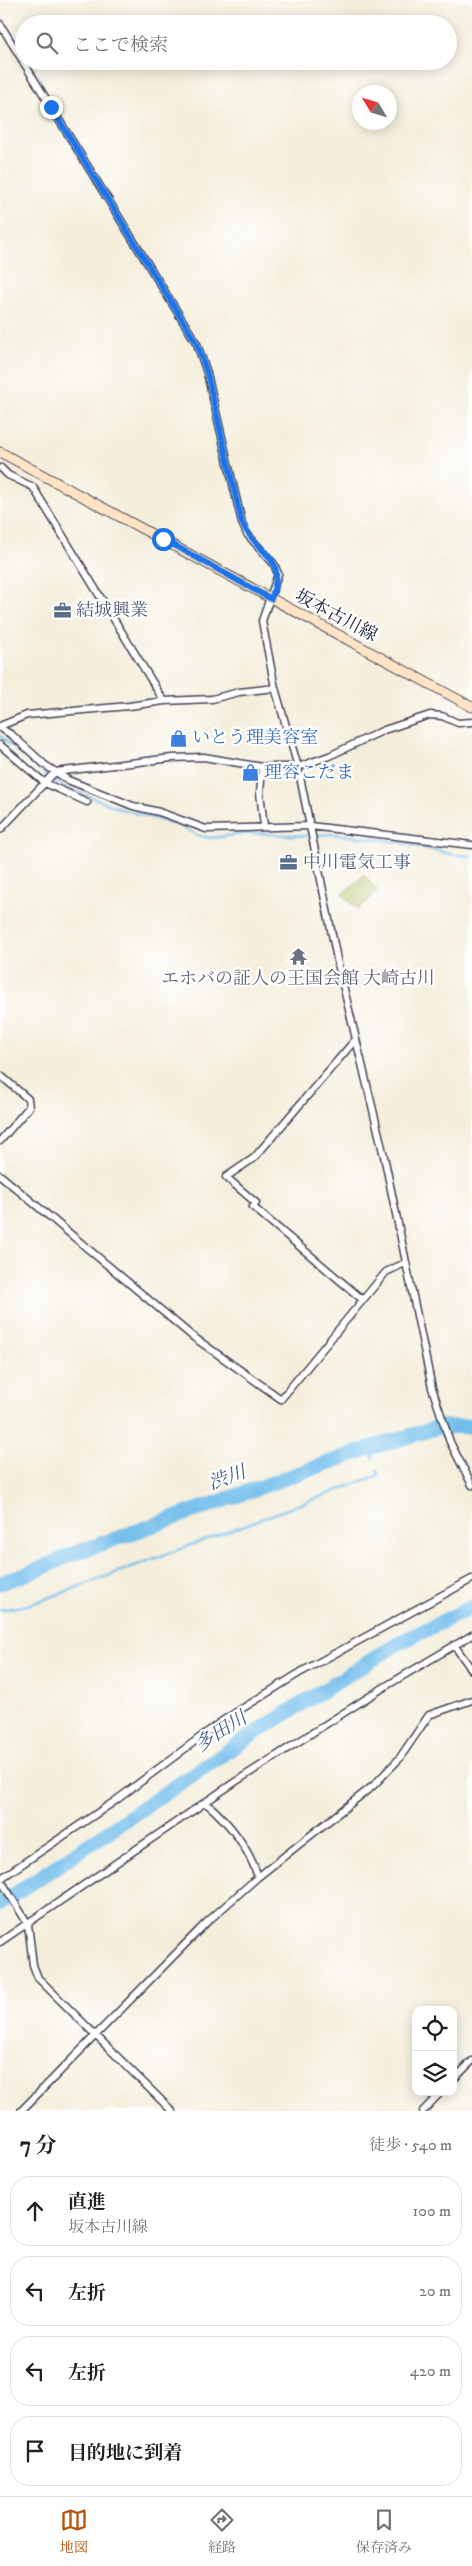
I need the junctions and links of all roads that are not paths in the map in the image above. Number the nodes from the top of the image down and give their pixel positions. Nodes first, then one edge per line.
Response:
1 (0, 24) edge
2 (15, 48) edge
3 (28, 70) edge
4 (4, 454) edge
5 (0, 468) edge
6 (271, 599) junction
7 (275, 688) junction
8 (164, 700) junction
9 (472, 708) edge
10 (472, 722) edge
11 (0, 727) edge
12 (0, 745) edge
13 (262, 767) junction
14 (298, 767) junction
15 (54, 774) junction
16 (46, 782) junction
17 (87, 802) dead end
18 (264, 826) junction
19 (311, 828) junction
20 (0, 830) edge
21 (472, 845) edge
22 (356, 1039) junction
23 (0, 1075) edge
24 (0, 1141) edge
25 (0, 1176) edge
26 (405, 1263) junction
27 (363, 1300) junction
28 (472, 1485) edge
29 (472, 1579) edge
30 (472, 1635) edge
31 (454, 1645) junction
32 (472, 1670) edge
33 (472, 1700) edge
34 (205, 1802) junction
35 (258, 1877) junction
36 (1, 1881) edge
37 (27, 1921) junction
38 (0, 1942) edge
39 (95, 2036) junction
40 (472, 2061) edge
41 (457, 2076) edge
42 (438, 2096) edge
43 (21, 2111) edge
44 (172, 2111) edge
45 (423, 2111) edge

1 - 2 street
3 - 6 street
4 - 5 street
4 - 6 main road, 坂本古川線
5 - 8 street
6 - 7 street
6 - 9 main road, 坂本古川線
7 - 8 street
7 - 14 street
8 - 11 street
10 - 14 street
11 - 15 street
12 - 16 street
13 - 14 street
13 - 15 street
13 - 18 street
14 - 19 street
15 - 16 street
15 - 18 street
16 - 17 street
16 - 20 street
18 - 19 street
19 - 21 street
19 - 22 street
22 - 26 street
22 - 27 street
23 - 24 street
25 - 27 street
26 - 27 street
26 - 28 street
29 - 36 street
30 - 31 street
31 - 32 street
31 - 34 street
33 - 35 street
34 - 35 street
34 - 37 street
35 - 39 street
36 - 37 street
37 - 38 street
37 - 39 street
39 - 43 street
39 - 44 street
40 - 41 street
42 - 45 street

